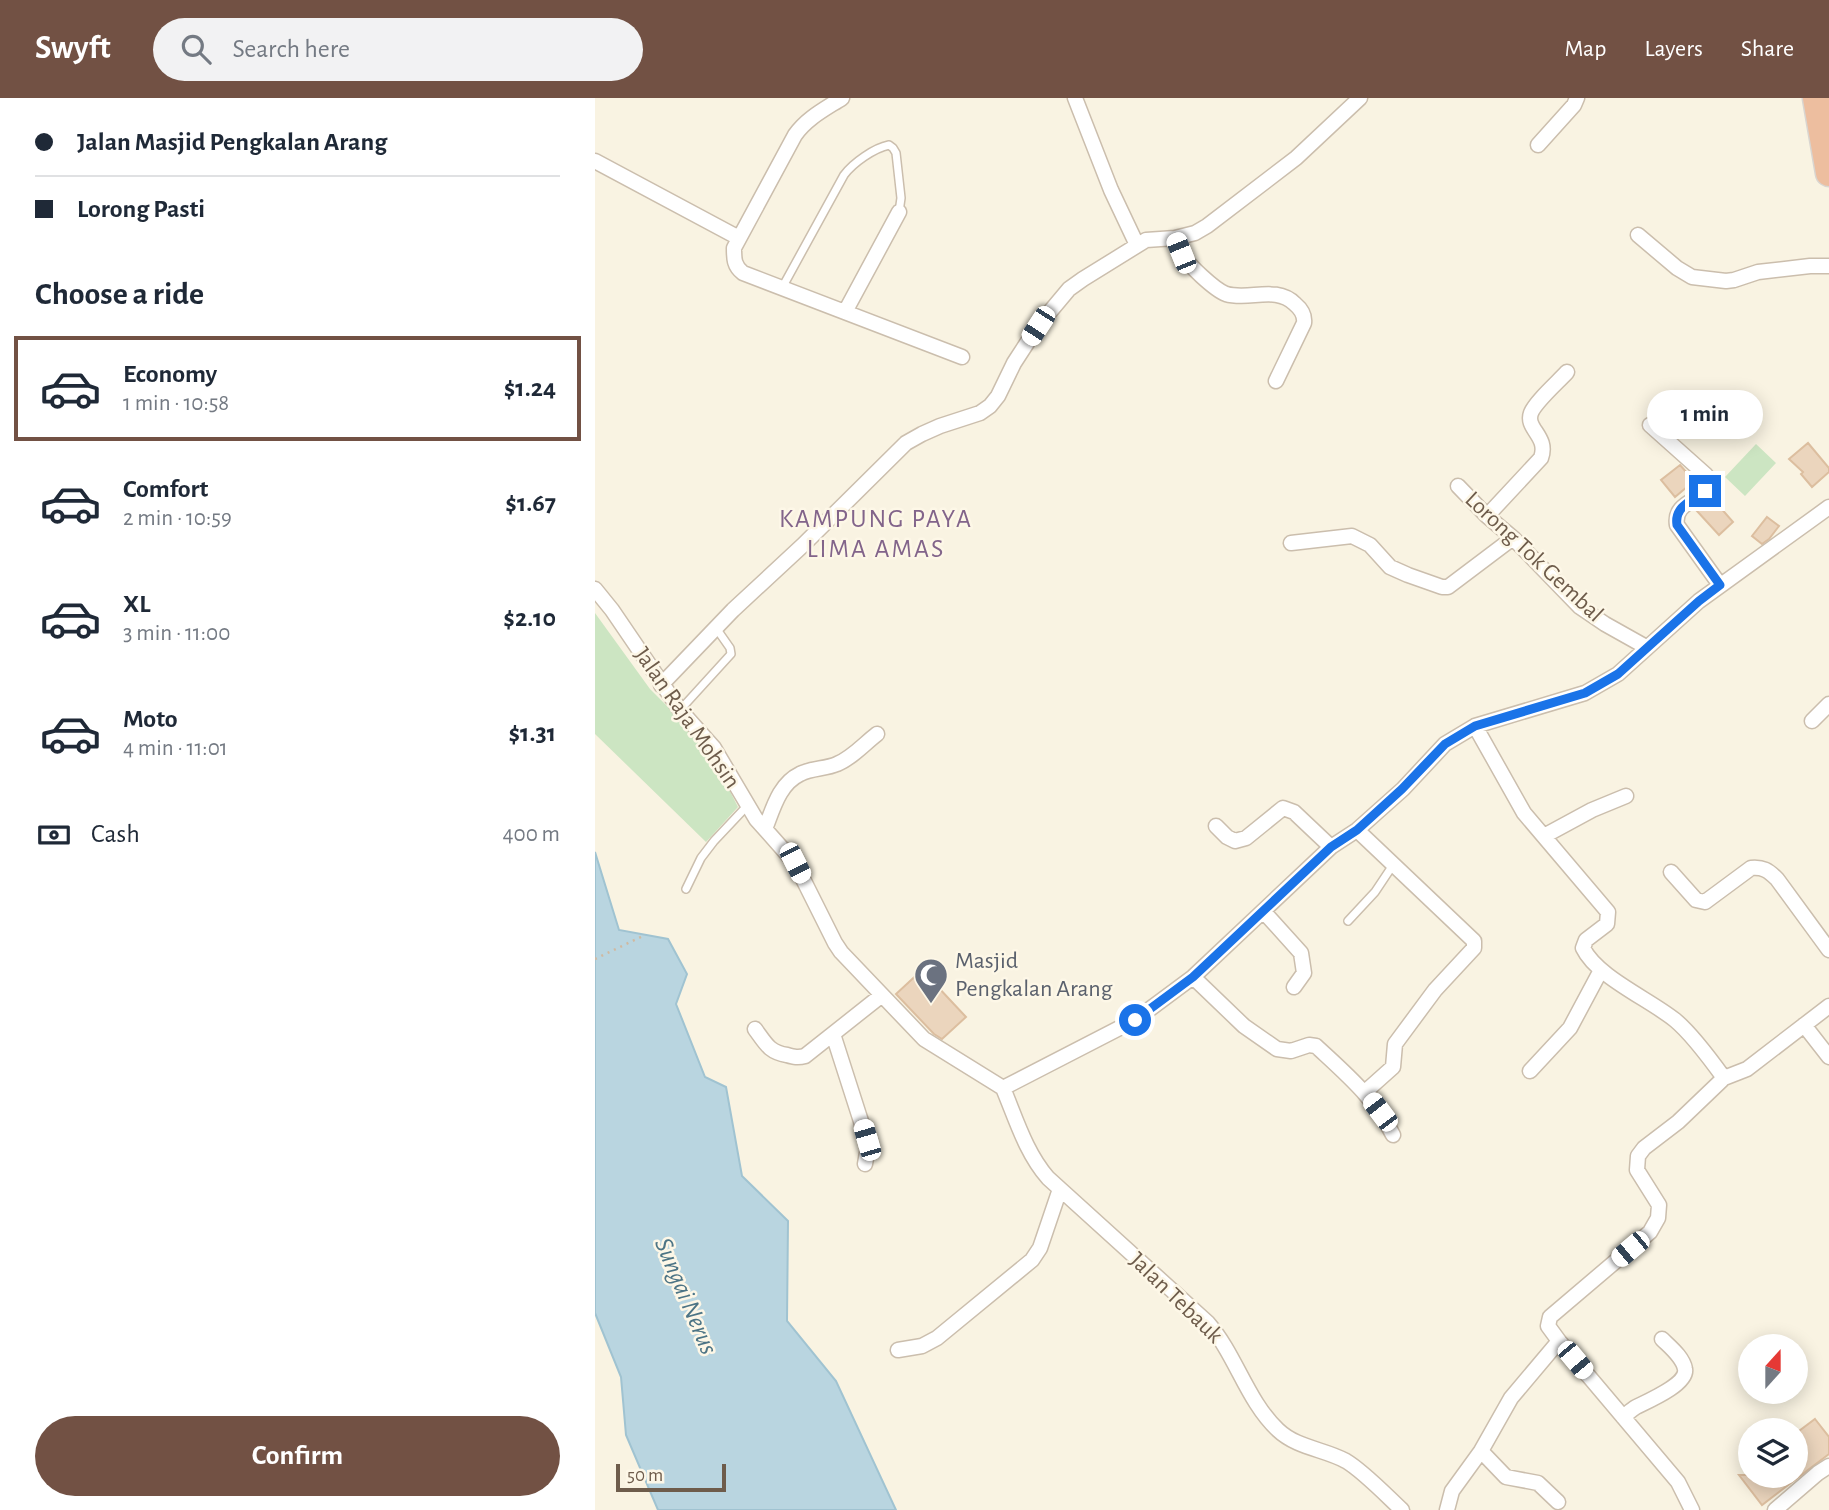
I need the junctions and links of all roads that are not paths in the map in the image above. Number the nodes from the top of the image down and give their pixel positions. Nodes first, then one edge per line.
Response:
1 (842, 98) edge
2 (1075, 98) edge
3 (1360, 98) edge
4 (1577, 98) edge
5 (1816, 98) edge
6 (1538, 145) dead end
7 (595, 161) edge
8 (1829, 173) edge
9 (899, 212) joint
10 (1638, 235) dead end
11 (739, 238) junction
12 (1175, 238) junction
13 (1137, 245) junction
14 (1829, 266) edge
15 (782, 288) junction
16 (845, 312) junction
17 (962, 357) dead end
18 (1567, 372) dead end
19 (1276, 381) dead end
20 (1650, 425) dead end
21 (1458, 486) dead end
22 (1829, 507) edge
23 (1487, 516) junction
24 (1513, 538) junction
25 (1291, 543) dead end
26 (1720, 585) junction
27 (595, 589) edge
28 (716, 628) junction
29 (1646, 648) junction
30 (661, 685) junction
31 (1829, 704) edge
32 (680, 710) junction
33 (1812, 721) dead end
34 (1475, 726) junction
35 (877, 734) dead end
36 (1626, 796) dead end
37 (747, 806) junction
38 (1216, 826) dead end
39 (765, 829) junction
40 (1357, 830) junction
41 (1544, 836) junction
42 (1331, 847) junction
43 (1393, 865) junction
44 (1671, 872) dead end
45 (686, 889) dead end
46 (1264, 912) junction
47 (1347, 921) dead end
48 (1829, 950) edge
49 (1601, 970) junction
50 (1193, 977) junction
51 (1294, 988) dead end
52 (882, 995) junction
53 (1829, 1006) edge
54 (1804, 1025) junction
55 (755, 1029) dead end
56 (833, 1034) junction
57 (1829, 1056) edge
58 (1529, 1071) dead end
59 (1724, 1078) junction
60 (1003, 1088) junction
61 (1365, 1092) junction
62 (1393, 1135) dead end
63 (865, 1164) dead end
64 (1060, 1189) junction
65 (1662, 1339) dead end
66 (1559, 1341) junction
67 (898, 1350) dead end
68 (1623, 1417) junction
69 (1481, 1451) junction
70 (1829, 1466) edge
71 (1558, 1502) dead end
72 (1402, 1510) edge
73 (1447, 1510) edge
74 (1692, 1510) edge
75 (1775, 1510) edge

1 - 11 street
2 - 13 street
3 - 12 street
4 - 6 street
5 - 8 highway
7 - 11 street
9 - 15 lane
9 - 16 street
10 - 14 street
11 - 15 street
12 - 13 street
12 - 19 street
13 - 28 street
15 - 16 street
16 - 17 street
18 - 23 street
20 - 26 street
21 - 23 street, Lorong Tok Gembal
22 - 26 street
23 - 24 street, Lorong Tok Gembal
24 - 25 street
24 - 29 street, Lorong Tok Gembal
26 - 29 street
27 - 30 street, Jalan Raja Mohsin
28 - 30 street
28 - 32 lane
29 - 34 street
30 - 32 street, Jalan Raja Mohsin
31 - 33 street
32 - 37 street, Jalan Raja Mohsin
34 - 40 street
34 - 41 street
35 - 39 street
36 - 41 street
37 - 39 street, Jalan Raja Mohsin
37 - 45 lane
38 - 42 street
39 - 52 street, Jalan Raja Mohsin
40 - 42 street
40 - 43 street
41 - 49 street
42 - 46 street
43 - 47 lane
43 - 61 street
44 - 48 street
46 - 50 street
46 - 51 street
49 - 58 street
49 - 59 street
50 - 60 street
50 - 61 street
52 - 56 street
52 - 60 street, Jalan Raja Mohsin
53 - 54 street
54 - 57 street
54 - 59 street
55 - 56 street
56 - 63 street
59 - 66 street
60 - 64 street, Jalan Tebauk
61 - 62 street
64 - 67 street
64 - 72 street, Jalan Tebauk
65 - 68 street
66 - 68 street
66 - 69 street
68 - 74 street
69 - 71 street
69 - 73 street
70 - 75 street

